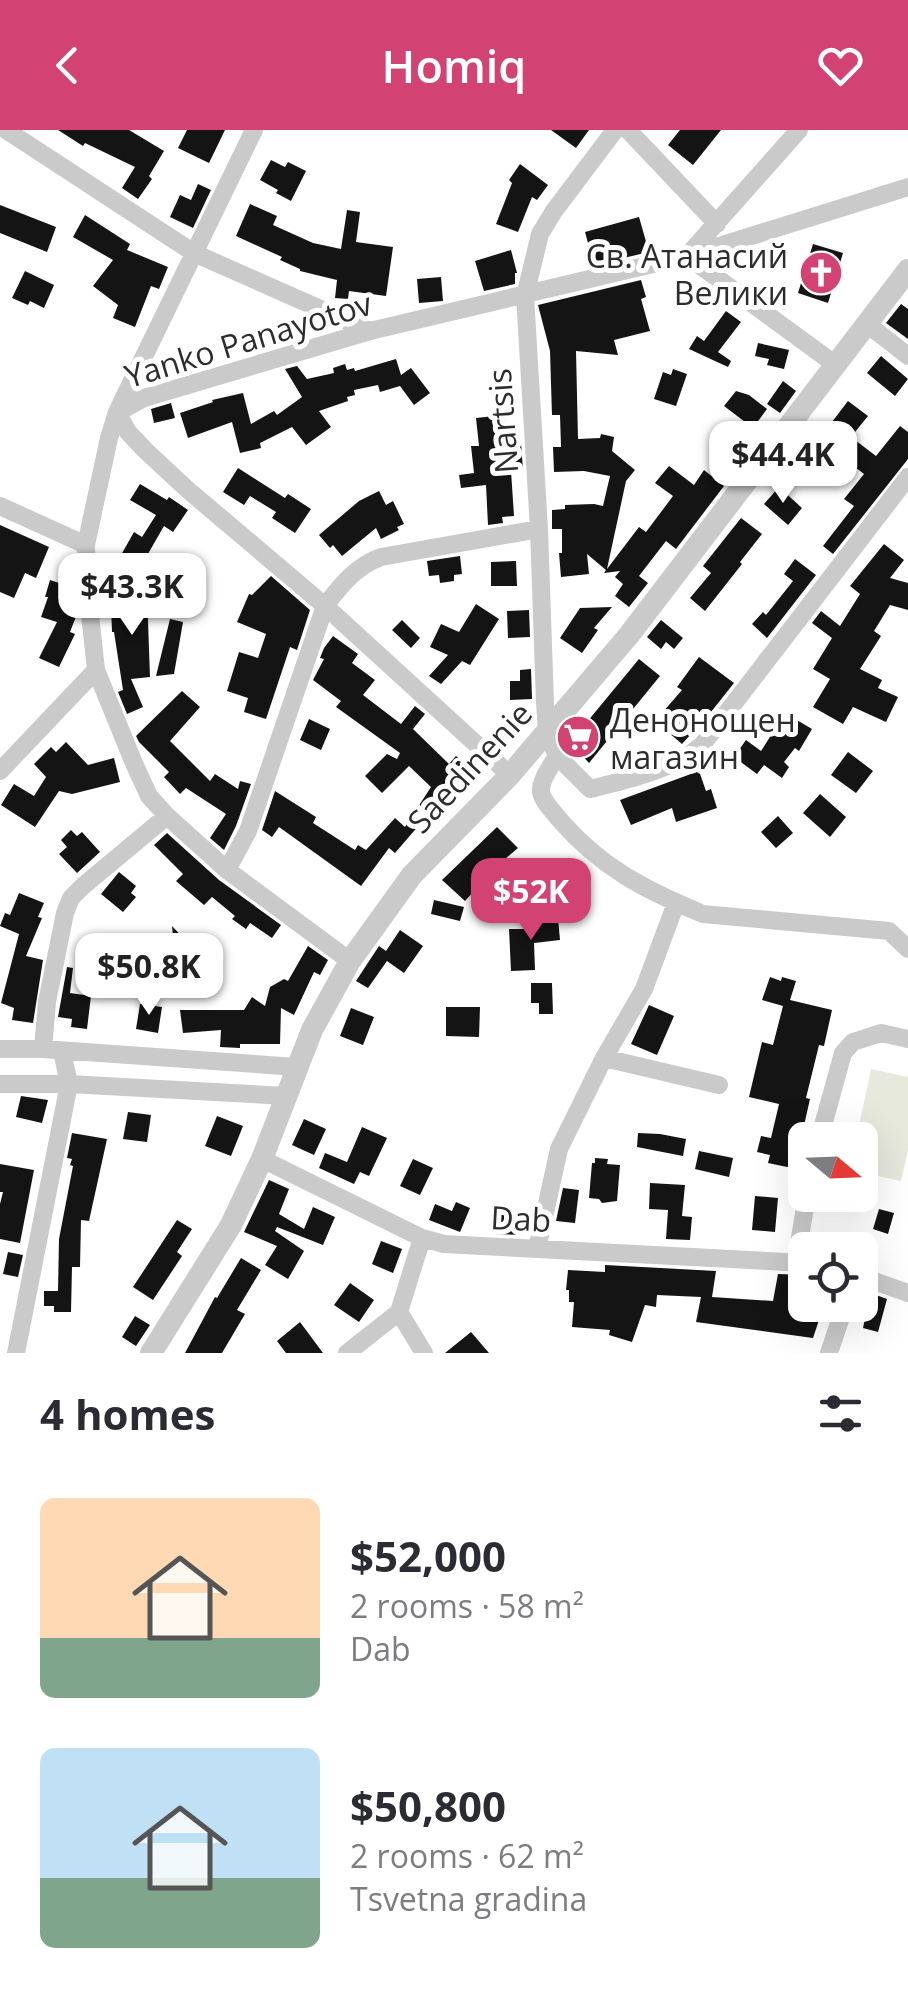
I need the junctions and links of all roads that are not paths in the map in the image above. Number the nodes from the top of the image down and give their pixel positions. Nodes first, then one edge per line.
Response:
1 (6, 130) edge
2 (254, 130) edge
3 (615, 130) edge
4 (628, 130) edge
5 (799, 130) edge
6 (908, 187) edge
7 (717, 224) junction
8 (194, 253) junction
9 (687, 256) junction
10 (908, 270) edge
11 (525, 296) junction
12 (867, 324) junction
13 (370, 330) junction
14 (908, 356) edge
15 (836, 365) junction
16 (117, 412) junction
17 (908, 477) edge
18 (0, 506) edge
19 (539, 529) junction
20 (86, 545) junction
21 (325, 606) junction
22 (96, 670) junction
23 (547, 733) junction
24 (557, 756) junction
25 (0, 771) edge
26 (510, 775) junction
27 (168, 816) junction
28 (228, 870) junction
29 (676, 903) junction
30 (908, 949) edge
31 (350, 961) junction
32 (908, 1039) edge
33 (0, 1048) edge
34 (43, 1049) junction
35 (62, 1051) junction
36 (604, 1058) junction
37 (296, 1067) junction
38 (0, 1084) edge
39 (69, 1084) junction
40 (719, 1085) dead end
41 (287, 1096) junction
42 (824, 1122) edge
43 (262, 1159) junction
44 (422, 1238) junction
45 (537, 1249) junction
46 (788, 1262) edge
47 (878, 1282) edge
48 (908, 1293) edge
49 (400, 1312) junction
50 (839, 1322) edge
51 (16, 1353) edge
52 (151, 1353) edge
53 (347, 1353) edge
54 (424, 1353) edge
55 (829, 1353) edge

1 - 8 street
2 - 8 street
3 - 11 street, Nartsis
4 - 7 street
5 - 7 street
6 - 9 street, Yanko Panayotov
7 - 9 street
8 - 13 street
8 - 16 street
9 - 11 street, Yanko Panayotov
9 - 15 street
10 - 12 street, Saedinenie
11 - 13 street, Yanko Panayotov
11 - 19 street, Nartsis
12 - 14 street
12 - 15 street, Saedinenie
13 - 16 street, Yanko Panayotov
15 - 23 street, Saedinenie
16 - 20 street, Yanko Panayotov
16 - 21 street
17 - 24 street
18 - 20 street
19 - 21 street
19 - 23 street, Nartsis
20 - 22 street, Yanko Panayotov
21 - 26 street
21 - 28 street
22 - 25 street
22 - 27 street, Yanko Panayotov
23 - 24 street
23 - 26 street, Saedinenie
24 - 29 street
26 - 31 street, Saedinenie
27 - 28 street, Yanko Panayotov
27 - 34 street
28 - 31 street, Yanko Panayotov
29 - 30 street
29 - 36 street
31 - 37 street, Saedinenie
32 - 42 street
33 - 34 street
34 - 35 street
35 - 37 street
35 - 39 street
36 - 40 street
36 - 45 street
37 - 41 street, Saedinenie
38 - 39 street
39 - 41 street
39 - 51 street
41 - 43 street, Saedinenie
43 - 44 street, Dab
43 - 52 street, Saedinenie
44 - 45 street, Dab
44 - 49 street
45 - 46 street, Dab
47 - 48 street
49 - 53 street
49 - 54 street
50 - 55 street

